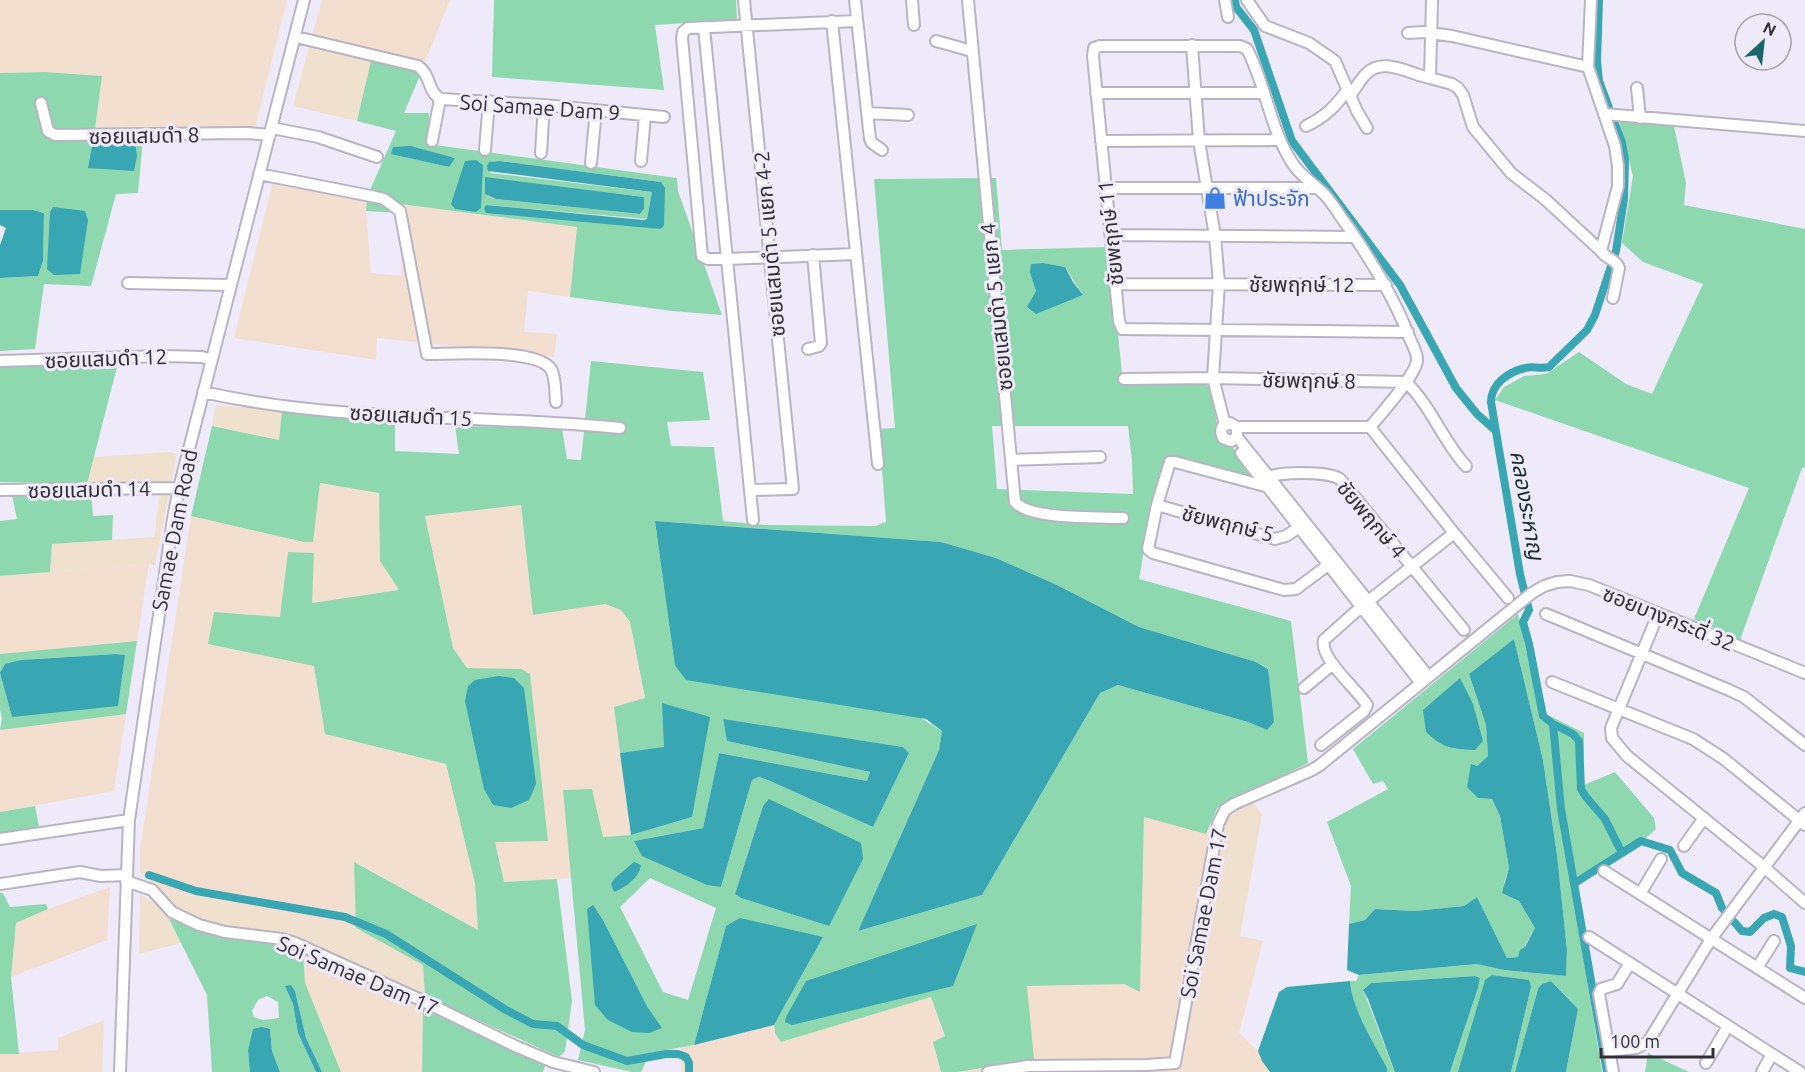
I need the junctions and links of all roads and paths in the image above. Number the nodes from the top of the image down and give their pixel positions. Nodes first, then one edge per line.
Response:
1 (304, 0) edge
2 (744, 0) edge
3 (855, 0) edge
4 (912, 0) edge
5 (968, 0) edge
6 (1225, 0) edge
7 (1247, 0) edge
8 (1432, 0) edge
9 (1591, 0) edge
10 (1228, 17) dead end
11 (832, 21) junction
12 (857, 21) junction
13 (747, 25) junction
14 (914, 25) dead end
15 (704, 28) junction
16 (1408, 33) dead end
17 (1432, 33) junction
18 (296, 37) junction
19 (936, 41) dead end
20 (1192, 45) junction
21 (972, 51) junction
22 (1588, 67) junction
23 (1430, 78) junction
24 (1637, 88) dead end
25 (1350, 91) junction
26 (1096, 93) junction
27 (1194, 93) junction
28 (1264, 93) junction
29 (440, 99) junction
30 (489, 101) junction
31 (41, 103) dead end
32 (544, 105) junction
33 (596, 110) junction
34 (867, 113) junction
35 (1609, 114) junction
36 (645, 115) junction
37 (908, 115) dead end
38 (664, 117) dead end
39 (1640, 118) junction
40 (1306, 126) dead end
41 (1367, 128) dead end
42 (271, 131) junction
43 (1805, 131) edge
44 (1280, 140) junction
45 (432, 141) dead end
46 (1101, 141) junction
47 (1199, 141) junction
48 (485, 150) dead end
49 (882, 150) dead end
50 (540, 153) dead end
51 (377, 157) dead end
52 (641, 161) dead end
53 (591, 163) dead end
54 (259, 174) junction
55 (1106, 188) junction
56 (1206, 188) junction
57 (1316, 188) junction
58 (1111, 236) junction
59 (1215, 236) junction
60 (1354, 237) junction
61 (856, 254) junction
62 (813, 255) junction
63 (1607, 256) junction
64 (770, 257) junction
65 (728, 259) junction
66 (128, 283) dead end
67 (1115, 284) junction
68 (1219, 284) junction
69 (230, 285) junction
70 (1386, 285) junction
71 (1613, 298) dead end
72 (1216, 331) junction
73 (1408, 332) junction
74 (808, 350) dead end
75 (212, 360) junction
76 (0, 361) edge
77 (1212, 378) junction
78 (1124, 379) dead end
79 (1406, 382) junction
80 (203, 392) junction
81 (556, 402) dead end
82 (1225, 425) junction
83 (1370, 427) junction
84 (620, 428) dead end
85 (1235, 435) junction
86 (1100, 457) dead end
87 (1011, 460) junction
88 (878, 464) dead end
89 (1466, 466) dead end
90 (1264, 481) junction
91 (179, 488) junction
92 (0, 490) edge
93 (750, 490) junction
94 (1157, 505) junction
95 (1123, 518) dead end
96 (753, 520) dead end
97 (1298, 528) junction
98 (1454, 533) junction
99 (1316, 543) junction
100 (1328, 565) junction
101 (1412, 566) junction
102 (1347, 582) junction
103 (1532, 593) joint
104 (1508, 598) dead end
105 (1364, 604) junction
106 (1546, 614) dead end
107 (1654, 624) dead end
108 (1464, 630) dead end
109 (1641, 655) junction
110 (1333, 664) junction
111 (1805, 673) edge
112 (1424, 679) junction
113 (1552, 682) dead end
114 (1304, 687) dead end
115 (1619, 710) junction
116 (1321, 745) dead end
117 (1805, 745) edge
118 (1704, 818) junction
119 (1803, 819) edge
120 (129, 820) junction
121 (0, 839) edge
122 (1684, 846) dead end
123 (1661, 860) dead end
124 (1764, 867) junction
125 (1604, 871) dead end
126 (126, 878) junction
127 (0, 884) edge
128 (1640, 894) junction
129 (1805, 903) edge
130 (1589, 937) dead end
131 (1711, 939) junction
132 (1774, 941) dead end
133 (1630, 963) junction
134 (1757, 968) junction
135 (1677, 993) junction
136 (1805, 999) edge
137 (1728, 1026) junction
138 (1610, 1051) junction
139 (1773, 1054) junction
140 (1706, 1063) dead end
141 (120, 1072) edge
142 (594, 1072) edge
143 (988, 1072) edge
144 (1613, 1072) edge
145 (1762, 1072) edge
146 (1800, 1072) edge

1 - 18 street, Samae Dam Road
2 - 13 street, ซอยแสมดำ 5 แยก 4-2
3 - 12 street
4 - 14 street
5 - 21 street, ซอยแสมดำ 5 แยก 4
6 - 10 street
7 - 25 street
8 - 17 street
9 - 22 street
11 - 12 street
11 - 13 street
11 - 61 street
12 - 34 street
13 - 15 street
13 - 64 street, ซอยแสมดำ 5 แยก 4-2
15 - 65 street
15 - 65 street
16 - 17 street
17 - 22 street
17 - 23 street
18 - 29 street, Soi Samae Dam 9
18 - 42 street, Samae Dam Road
19 - 21 street
20 - 26 street, ชัยพฤกษ์ 11
20 - 27 street
20 - 28 street
21 - 87 street, ซอยแสมดำ 5 แยก 4
22 - 35 street
23 - 25 street
23 - 63 street
24 - 39 street
25 - 40 street
25 - 41 street
26 - 27 street
26 - 46 street, ชัยพฤกษ์ 11
27 - 28 street
27 - 47 street
28 - 44 street
29 - 30 street, Soi Samae Dam 9
29 - 45 street
30 - 32 street, Soi Samae Dam 9
30 - 48 street
31 - 42 street, ซอยแสมดำ 8
32 - 33 street, Soi Samae Dam 9
32 - 50 street
33 - 36 street, Soi Samae Dam 9
33 - 53 street
34 - 37 street
34 - 49 street
35 - 39 street
35 - 63 street
36 - 38 street, Soi Samae Dam 9
36 - 52 street
39 - 43 street
42 - 51 street, ซอยแสมดำ 8
42 - 54 street, Samae Dam Road
44 - 47 street
44 - 57 street
46 - 47 street
46 - 55 street, ชัยพฤกษ์ 11
47 - 56 street
54 - 69 street, Samae Dam Road
54 - 81 street
55 - 56 street
55 - 58 street, ชัยพฤกษ์ 11
56 - 57 street
56 - 59 street
57 - 60 street
58 - 59 street
58 - 67 street, ชัยพฤกษ์ 11
59 - 60 street
59 - 68 street
60 - 70 street
61 - 62 street
61 - 88 street
62 - 64 street
62 - 74 street
63 - 71 street
64 - 65 street
64 - 93 street, ซอยแสมดำ 5 แยก 4-2
65 - 93 street
66 - 69 street
67 - 68 street, ชัยพฤกษ์ 12
67 - 72 street, ชัยพฤกษ์ 11
68 - 70 street, ชัยพฤกษ์ 12
68 - 72 street
69 - 75 street, Samae Dam Road
70 - 73 street
72 - 73 street
72 - 77 street
73 - 79 street
75 - 76 street, ซอยแสมดำ 12
75 - 80 street, Samae Dam Road
77 - 78 street, ชัยพฤกษ์ 8
77 - 79 street, ชัยพฤกษ์ 8
77 - 82 street
79 - 83 street
79 - 89 street
80 - 84 street, ซอยแสมดำ 15
80 - 91 street, Samae Dam Road
82 - 85 street
82 - 85 street
83 - 85 street
83 - 98 street
85 - 90 street
86 - 87 street
87 - 95 street, ซอยแสมดำ 5 แยก 4
90 - 94 street
90 - 97 street
90 - 99 street
90 - 101 street, ชัยพฤกษ์ 4
91 - 92 street, ซอยแสมดำ 14
91 - 120 street, Samae Dam Road
93 - 96 street
94 - 97 street, ชัยพฤกษ์ 5
94 - 100 street
97 - 99 street
98 - 101 street
98 - 104 street
99 - 100 street
99 - 102 street
100 - 102 street
101 - 105 street
101 - 108 street
102 - 105 street
103 - 111 street, ซอยบางกระดี่ 32
103 - 112 street, Soi Samae Dam 17
105 - 110 street
105 - 112 street
106 - 109 street
107 - 109 street
109 - 115 street
109 - 117 street
110 - 114 street
110 - 116 street
112 - 143 street, Soi Samae Dam 17
113 - 115 street
115 - 118 street
115 - 119 street
118 - 122 street
118 - 124 street
119 - 124 street
120 - 121 street
120 - 126 street, Samae Dam Road
123 - 128 street
124 - 129 street
124 - 131 street
125 - 128 street
126 - 127 street
126 - 141 street, Samae Dam Road
126 - 142 street, Soi Samae Dam 17
128 - 131 street
130 - 133 street
131 - 134 street
131 - 135 street
132 - 134 street
133 - 135 street
133 - 138 street
134 - 136 street
135 - 137 street
135 - 138 street
137 - 139 street
137 - 140 street
138 - 144 street
139 - 145 street
139 - 146 street

